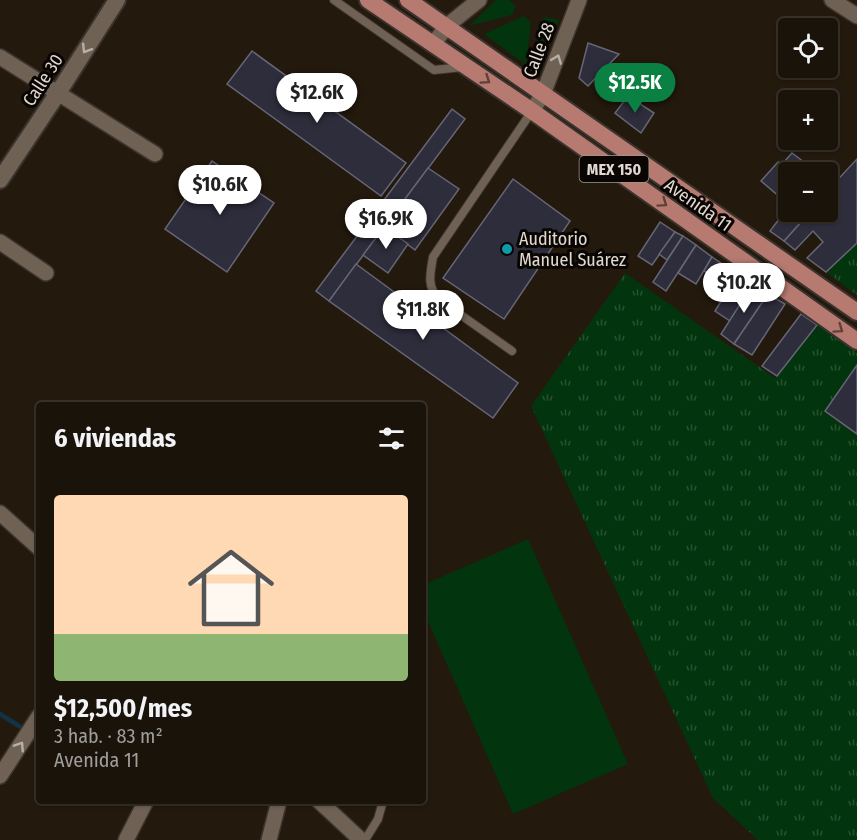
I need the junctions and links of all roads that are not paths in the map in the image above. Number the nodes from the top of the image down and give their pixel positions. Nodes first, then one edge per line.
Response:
1 (117, 0) edge
2 (334, 0) edge
3 (368, 0) edge
4 (408, 0) edge
5 (479, 0) edge
6 (579, 0) edge
7 (832, 0) edge
8 (857, 16) edge
9 (446, 27) junction
10 (433, 44) junction
11 (0, 57) edge
12 (466, 66) junction
13 (58, 93) junction
14 (543, 94) junction
15 (532, 111) junction
16 (154, 154) dead end
17 (0, 180) edge
18 (705, 205) junction
19 (692, 224) junction
20 (0, 242) edge
21 (795, 269) junction
22 (46, 273) dead end
23 (780, 288) junction
24 (857, 312) edge
25 (857, 341) edge
26 (512, 351) dead end
27 (0, 515) edge
28 (36, 545) edge
29 (36, 721) edge
30 (0, 776) edge
31 (144, 804) edge
32 (278, 804) edge
33 (322, 804) edge
34 (382, 804) edge
35 (126, 840) edge
36 (270, 840) edge
37 (363, 840) edge

1 -> 13 street, Calle 30
2 - 12 lane
3 - 10 main road, Avenida 11 / MEX 150
4 - 9 main road, Avenida 11 / MEX 150
5 - 9 street
14 -> 6 street, Calle 28
7 - 8 street
9 - 10 street
9 - 14 main road, Avenida 11 / MEX 150
10 - 12 main road, Avenida 11 / MEX 150
11 - 13 street
12 -> 15 main road, Avenida 11 / MEX 150
13 - 16 street
13 - 17 street, Calle 30
14 - 15 street, Calle 28
14 - 18 main road, Avenida 11 / MEX 150
15 -> 19 main road, Avenida 11 / MEX 150
15 - 26 lane
18 - 19 main road
18 - 21 main road, Avenida 11 / MEX 150
19 - 23 main road, Avenida 11 / MEX 150
20 - 22 street
21 - 23 main road
21 - 24 main road, Avenida 11 / MEX 150
23 -> 25 main road, Avenida 11 / MEX 150
27 - 28 street
30 -> 29 street
31 - 35 street
32 - 36 street
33 - 37 street
34 - 37 lane

